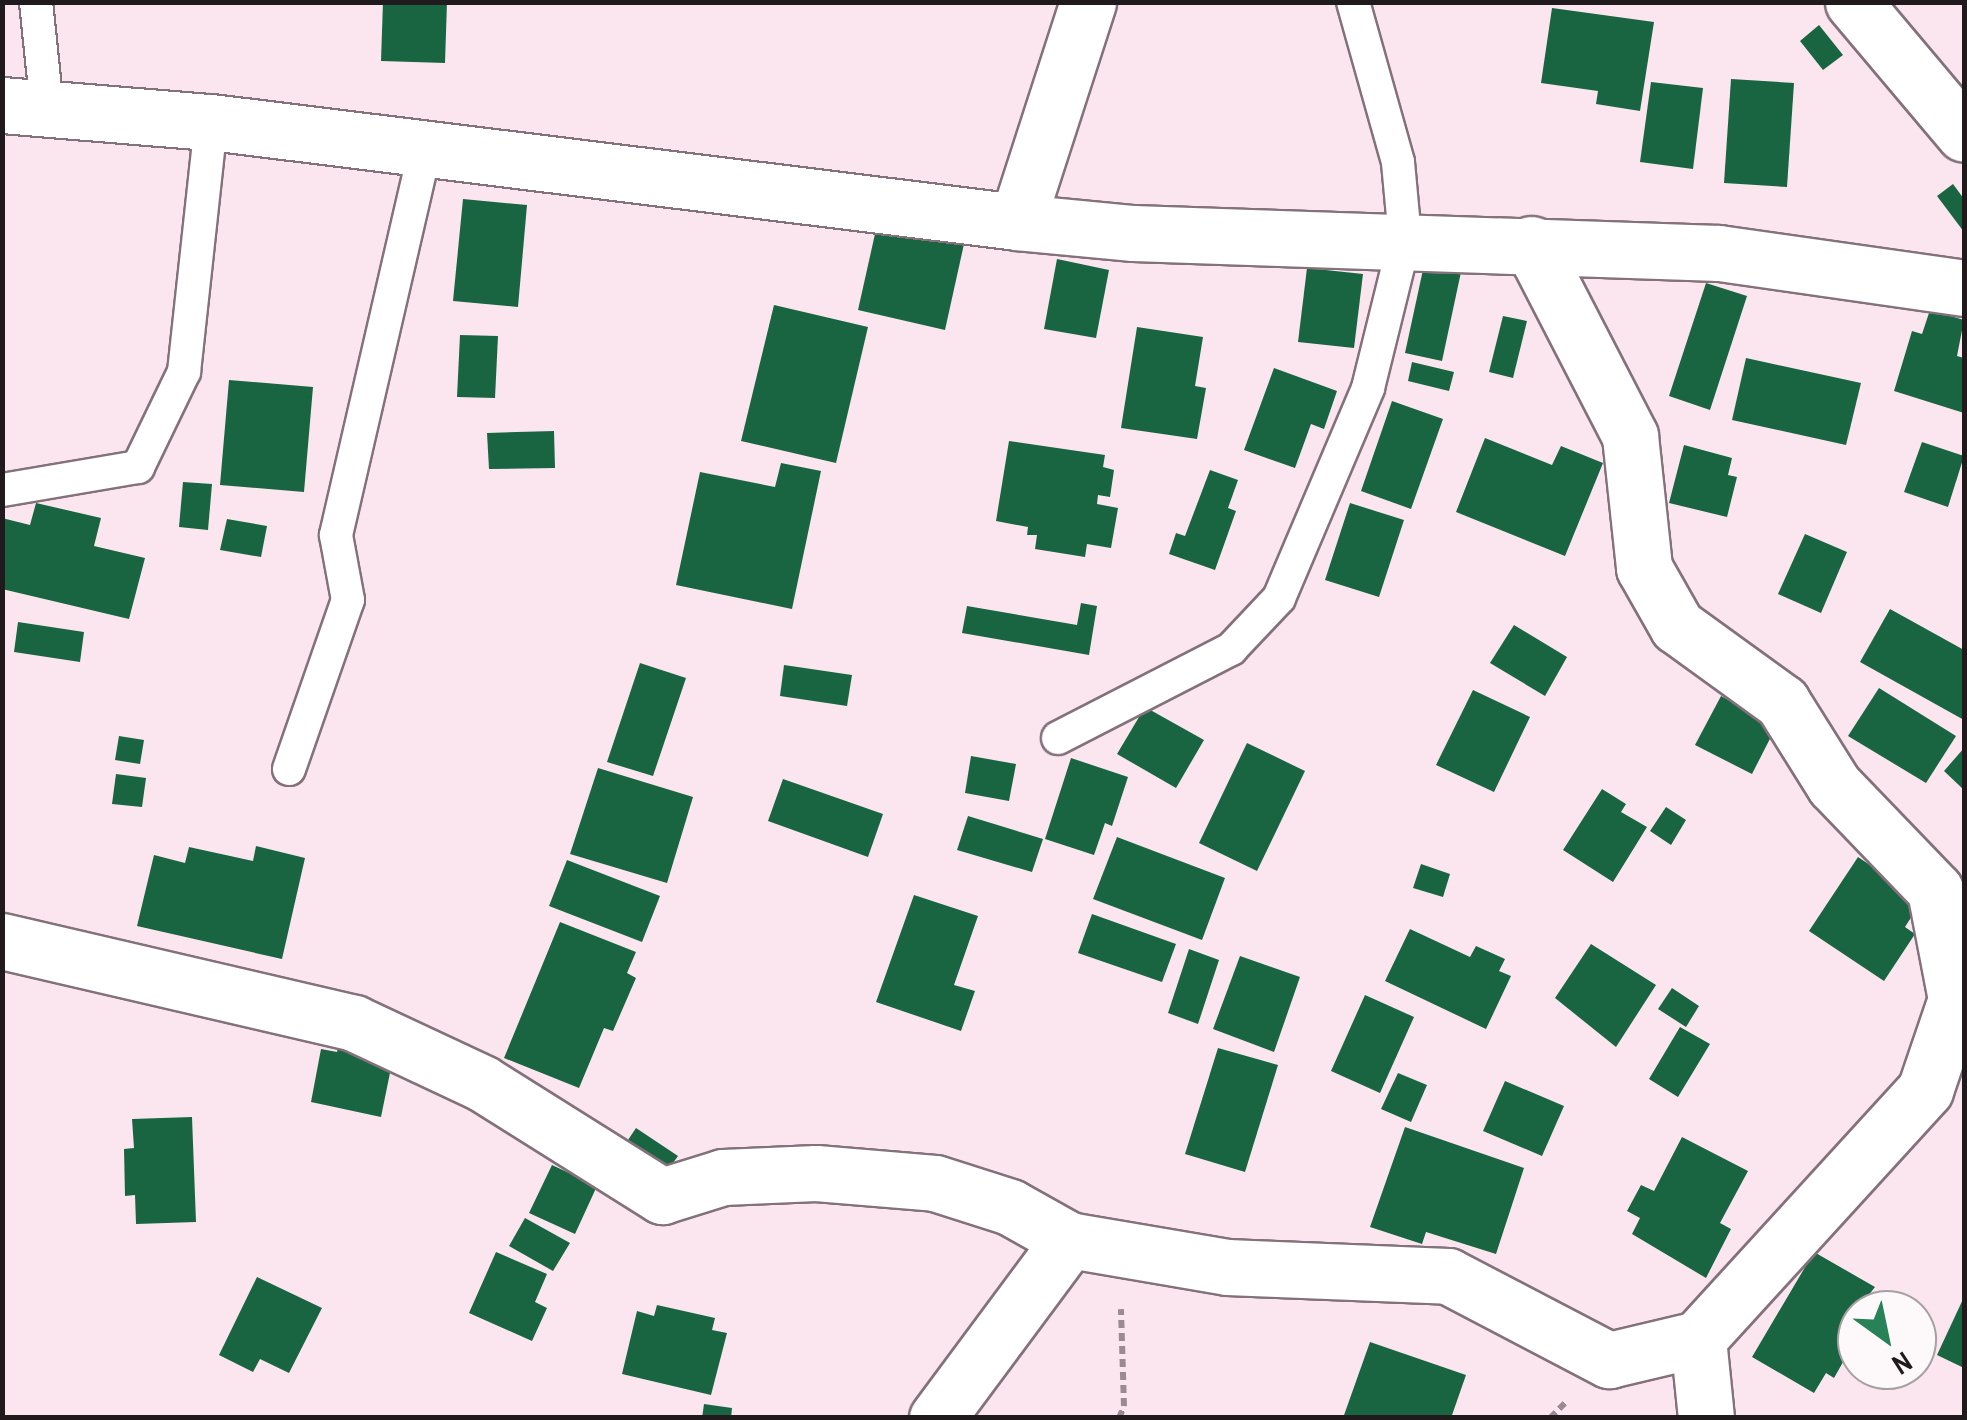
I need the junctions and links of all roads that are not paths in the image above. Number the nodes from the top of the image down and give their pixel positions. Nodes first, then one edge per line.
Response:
1 (36, 2) edge
2 (1088, 2) edge
3 (1353, 2) edge
4 (1853, 2) edge
5 (25, 107) edge
6 (210, 122) junction
7 (1964, 134) edge
8 (424, 148) junction
9 (1016, 222) junction
10 (1405, 238) junction
11 (1531, 244) junction
12 (1964, 288) edge
13 (2, 490) edge
14 (1058, 738) dead end
15 (289, 769) dead end
16 (2, 941) edge
17 (1068, 1240) junction
18 (1698, 1340) junction
19 (937, 1418) edge
20 (1706, 1418) edge

1 - 5 lane
2 - 9 street
3 - 10 lane
4 - 7 street
5 - 6 street
6 - 8 street
6 - 13 lane
8 - 9 street
8 - 15 lane
9 - 10 street
10 - 11 street
10 - 14 lane
11 - 12 street
11 - 18 street
16 - 17 street
17 - 18 street
17 - 19 street
18 - 20 street

